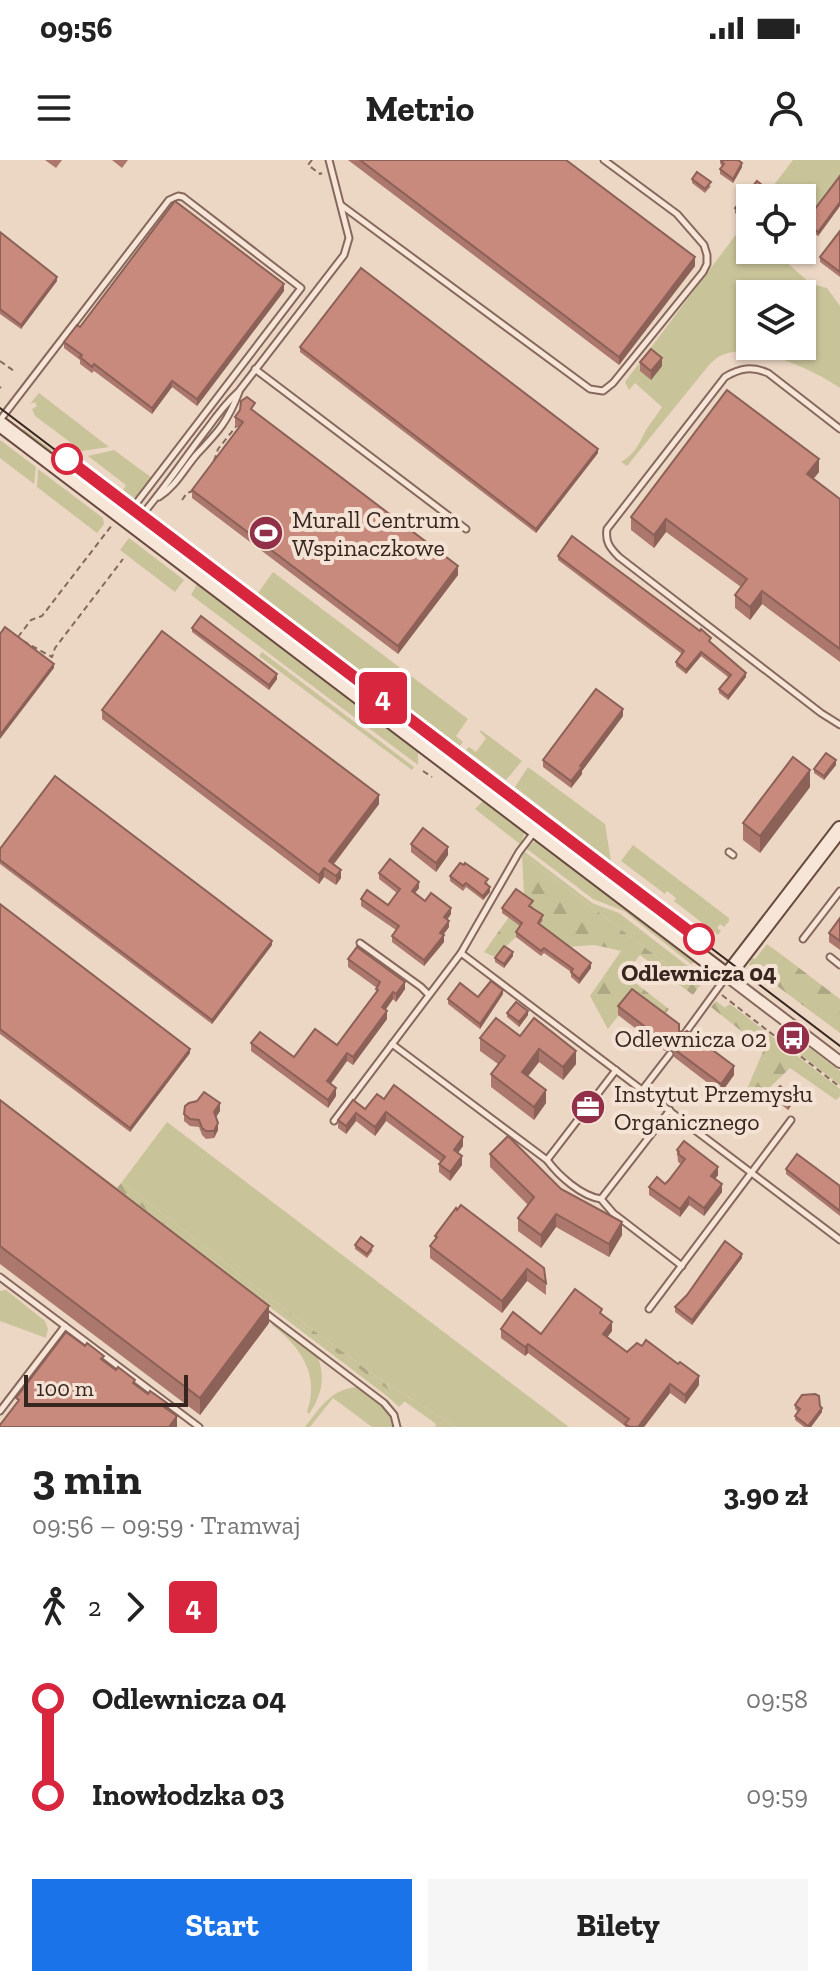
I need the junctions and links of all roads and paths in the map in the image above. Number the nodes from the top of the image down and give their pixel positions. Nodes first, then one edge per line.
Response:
1 (312, 160) edge
2 (329, 160) edge
3 (604, 160) edge
4 (323, 173) dead end
5 (341, 205) junction
6 (0, 361) edge
7 (255, 369) junction
8 (14, 371) dead end
9 (239, 391) junction
10 (0, 422) edge
11 (238, 424) edge
12 (840, 429) edge
13 (215, 462) edge
14 (192, 491) edge
15 (157, 499) junction
16 (182, 500) dead end
17 (124, 522) junction
18 (466, 529) dead end
19 (123, 559) dead end
20 (840, 725) edge
21 (423, 771) dead end
22 (432, 777) dead end
23 (535, 830) junction
24 (837, 838) edge
25 (840, 891) edge
26 (803, 939) dead end
27 (360, 943) dead end
28 (461, 953) junction
29 (830, 957) dead end
30 (840, 965) edge
31 (727, 976) junction
32 (429, 995) junction
33 (721, 995) dead end
34 (683, 1036) edge
35 (392, 1044) junction
36 (670, 1054) dead end
37 (840, 1062) edge
38 (616, 1070) junction
39 (840, 1087) edge
40 (643, 1089) junction
41 (670, 1110) junction
42 (791, 1120) dead end
43 (334, 1121) dead end
44 (547, 1160) junction
45 (751, 1173) junction
46 (601, 1199) junction
47 (840, 1240) edge
48 (682, 1266) junction
49 (0, 1277) edge
50 (258, 1307) edge
51 (649, 1309) dead end
52 (65, 1326) junction
53 (0, 1411) edge
54 (199, 1427) edge
55 (397, 1427) edge

1 - 4 path
2 - 5 lane
3 - 5 lane
5 - 7 lane
6 - 8 path
7 - 9 lane
7 - 18 lane
9 - 15 lane
9 - 15 lane
10 - 17 street
10 - 17 lane
11 - 13 path
12 - 20 lane
14 - 16 path
15 - 17 lane
17 - 19 path
17 - 23 street
21 - 22 path
23 - 28 lane
23 - 31 street
24 - 31 street
25 - 26 lane
27 - 32 lane
28 - 32 lane
28 - 38 lane
29 - 30 lane
31 - 34 lane
31 - 37 street
32 - 35 lane
33 - 39 path
35 - 43 lane
35 - 44 lane
36 - 40 lane
38 - 40 lane
38 - 44 lane
40 - 41 lane
41 - 45 lane
41 - 46 lane
42 - 45 lane
44 - 46 lane
45 - 47 lane
45 - 48 lane
46 - 48 lane
48 - 51 lane
49 - 52 lane
50 - 55 lane
52 - 53 lane
52 - 54 lane

